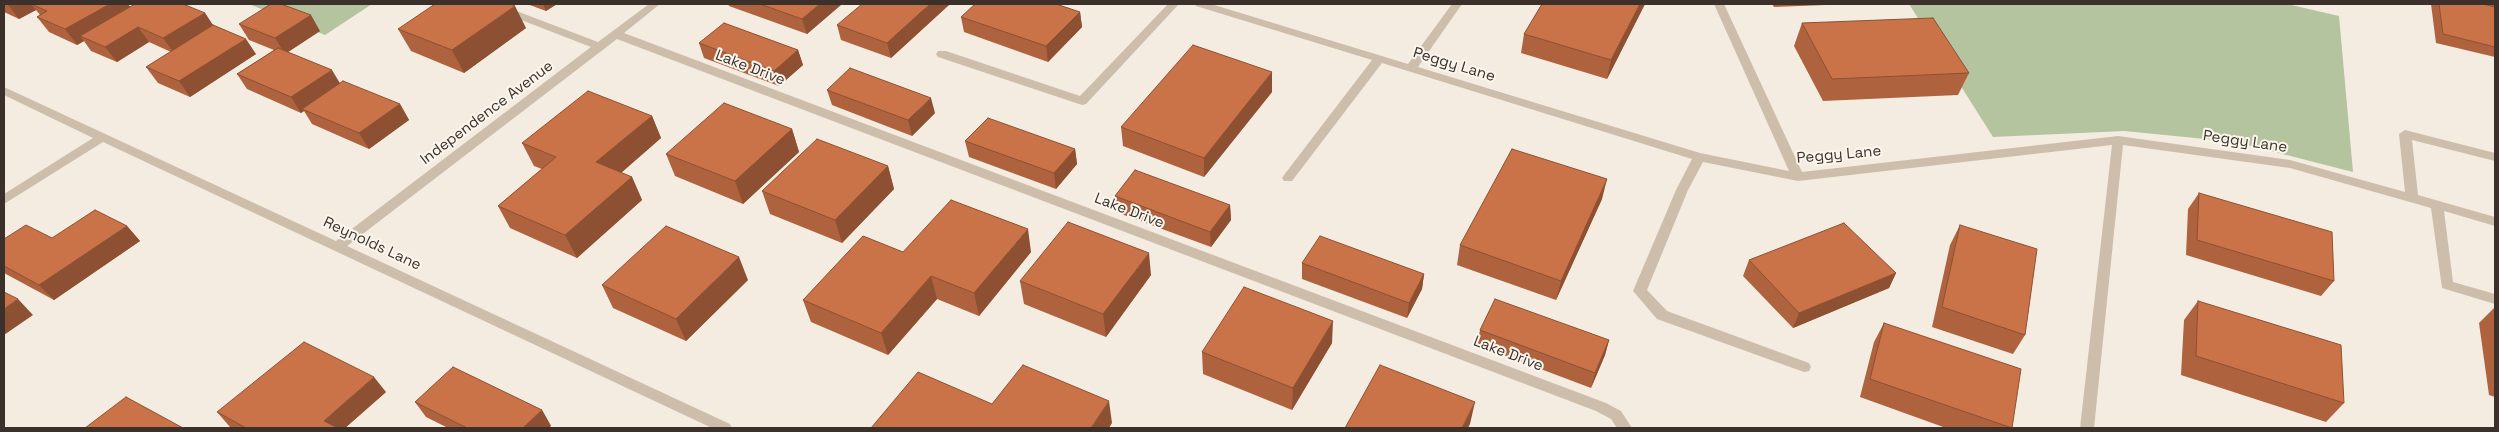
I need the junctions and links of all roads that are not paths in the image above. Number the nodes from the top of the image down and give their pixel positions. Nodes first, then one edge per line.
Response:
1 (488, 4) edge
2 (654, 4) edge
3 (1174, 4) edge
4 (1200, 4) edge
5 (1457, 4) edge
6 (1719, 4) edge
7 (615, 34) junction
8 (599, 46) junction
9 (942, 54) dead end
10 (1379, 59) junction
11 (1411, 68) junction
12 (4, 91) edge
13 (103, 137) junction
14 (2118, 140) junction
15 (1699, 157) junction
16 (2495, 158) edge
17 (1798, 176) junction
18 (1288, 178) dead end
19 (2412, 198) junction
20 (4, 200) edge
21 (2437, 205) junction
22 (2495, 221) edge
23 (338, 246) junction
24 (2495, 299) edge
25 (1804, 367) dead end
26 (725, 428) edge
27 (1625, 428) edge
28 (2087, 428) edge

1 - 8 street
2 - 7 street, Independence Avenue
3 - 9 street
4 - 10 street, Peggy Lane
5 - 11 street
6 - 17 street
7 - 8 street, Independence Avenue
7 - 27 street, Lake Drive
8 - 23 street, Independence Avenue
10 - 11 street, Peggy Lane
10 - 18 street
11 - 15 street, Peggy Lane
12 - 13 street, Reynolds Lane
13 - 20 street
13 - 23 street, Reynolds Lane
14 - 17 street, Peggy Lane
14 - 19 street, Peggy Lane
14 - 28 street
15 - 17 street, Peggy Lane
15 - 25 street
16 - 19 street
19 - 21 street, Peggy Lane
21 - 22 street, Peggy Lane
21 - 24 street
23 - 26 street, Reynolds Lane

